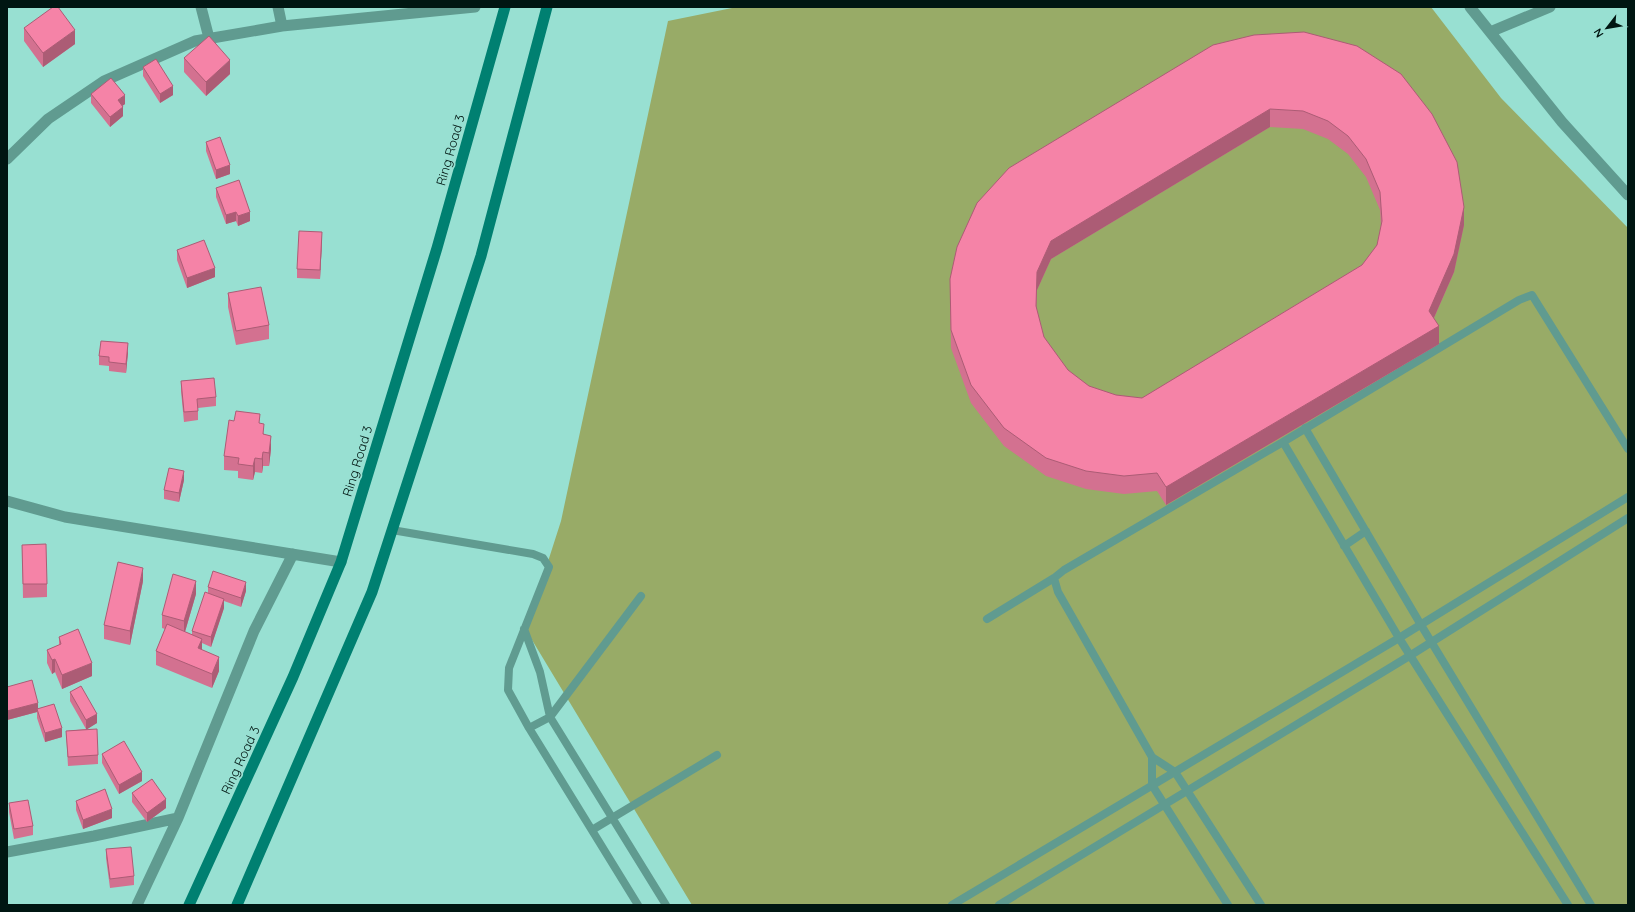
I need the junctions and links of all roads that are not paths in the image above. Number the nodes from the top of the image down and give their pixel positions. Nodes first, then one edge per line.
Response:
1 (201, 7) edge
2 (278, 7) edge
3 (475, 7) edge
4 (505, 7) edge
5 (547, 7) edge
6 (1470, 7) edge
7 (1550, 7) edge
8 (282, 26) junction
9 (1490, 32) junction
10 (209, 38) junction
11 (7, 159) edge
12 (1628, 195) edge
13 (1305, 428) junction
14 (1283, 442) junction
15 (1628, 449) edge
16 (1628, 497) edge
17 (7, 501) edge
18 (1628, 518) edge
19 (392, 530) junction
20 (1366, 531) junction
21 (1344, 546) junction
22 (292, 554) junction
23 (341, 562) junction
24 (1054, 578) junction
25 (640, 596) dead end
26 (987, 619) dead end
27 (1421, 625) junction
28 (524, 629) junction
29 (1400, 638) junction
30 (1431, 642) junction
31 (1411, 655) junction
32 (550, 716) junction
33 (529, 728) junction
34 (717, 755) dead end
35 (1152, 757) junction
36 (1175, 772) junction
37 (1152, 785) junction
38 (1188, 791) junction
39 (1165, 804) junction
40 (178, 818) junction
41 (613, 818) junction
42 (592, 830) junction
43 (7, 852) edge
44 (137, 905) edge
45 (189, 905) edge
46 (237, 905) edge
47 (638, 905) edge
48 (666, 905) edge
49 (952, 905) edge
50 (999, 905) edge
51 (1228, 905) edge
52 (1261, 905) edge
53 (1568, 905) edge
54 (1591, 905) edge

1 - 10 street
2 - 8 street
3 - 8 street
4 - 23 main road, Ring Road 3
5 - 19 main road
6 - 9 street
7 - 9 street
8 - 10 street
9 - 12 street
10 - 11 street
13 - 14 lane
13 - 15 lane
13 - 20 lane
14 - 21 lane
14 - 24 lane
16 - 27 lane
17 - 22 street
18 - 30 lane
19 - 28 lane
19 - 46 main road
20 - 21 lane
20 - 27 lane
21 - 29 lane
22 - 23 street
22 - 40 street
23 - 45 main road, Ring Road 3
24 - 26 lane
24 - 35 lane
25 - 32 lane
27 - 29 lane
27 - 30 lane
28 - 32 lane
28 - 33 lane
29 - 31 lane
29 - 36 lane
30 - 31 lane
30 - 54 lane
31 - 38 lane
31 - 53 lane
32 - 33 lane
32 - 41 lane
33 - 42 lane
34 - 41 lane
35 - 36 lane
35 - 37 lane
36 - 37 lane
36 - 38 lane
37 - 39 lane
37 - 49 lane
38 - 39 lane
38 - 52 lane
39 - 50 lane
39 - 51 lane
40 - 43 street
40 - 44 street
41 - 42 lane
41 - 48 lane
42 - 47 lane

